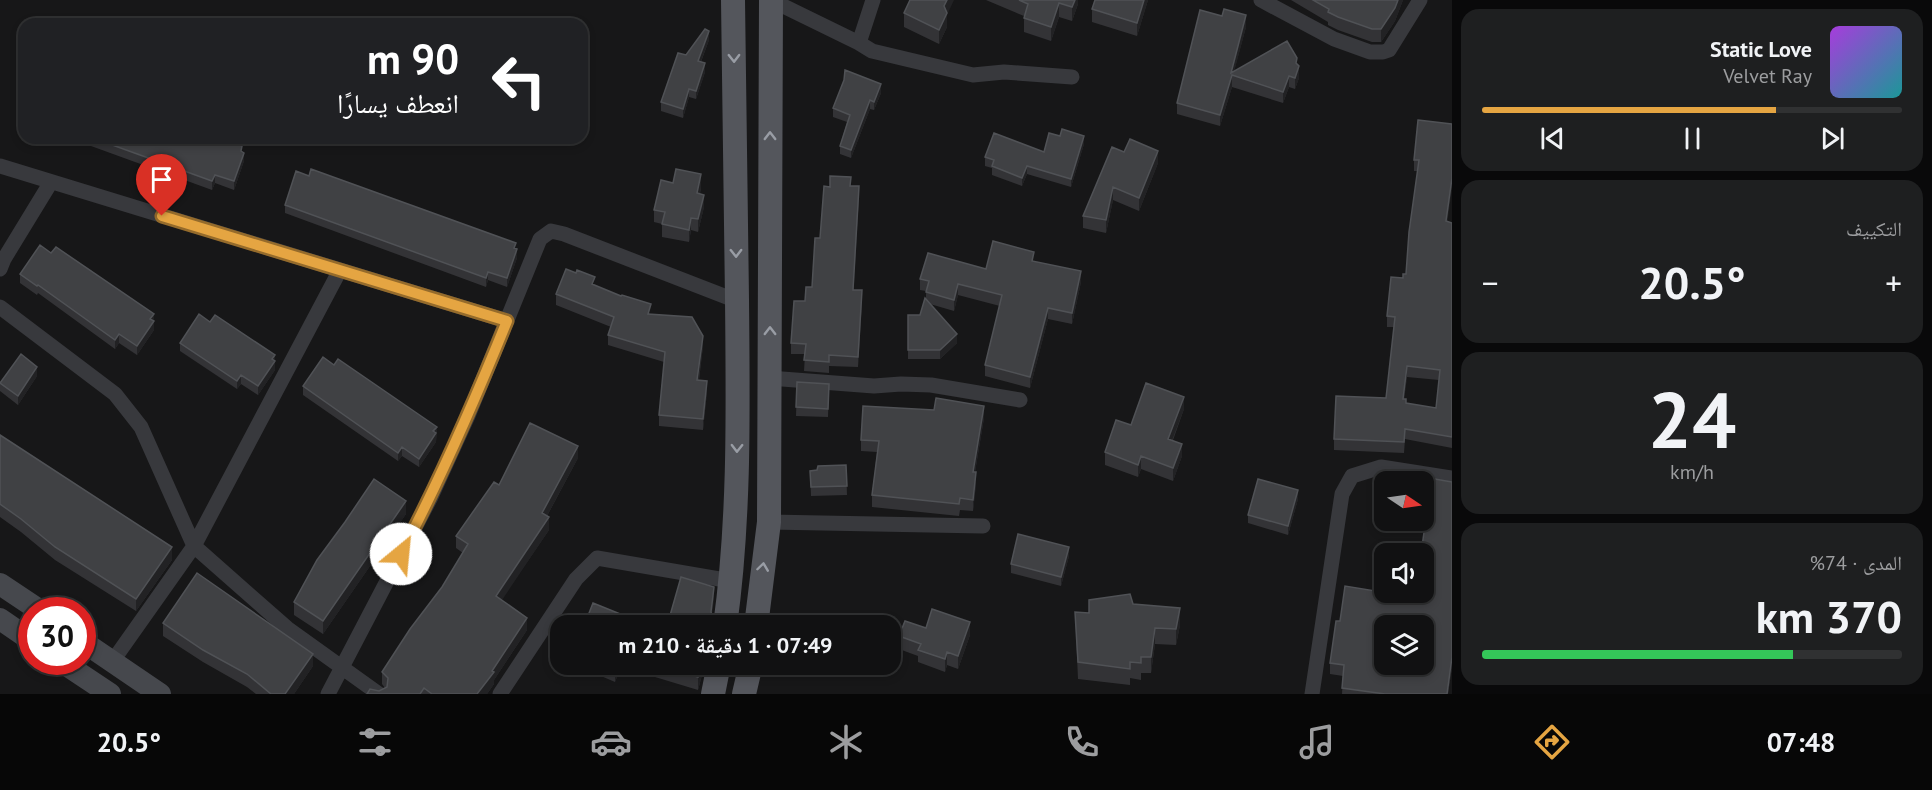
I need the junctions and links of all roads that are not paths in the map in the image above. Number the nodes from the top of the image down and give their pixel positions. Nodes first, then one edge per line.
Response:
1 (733, 0) edge
2 (771, 0) edge
3 (873, 0) edge
4 (1262, 0) edge
5 (1420, 0) edge
6 (859, 43) junction
7 (1072, 76) dead end
8 (0, 166) edge
9 (51, 182) junction
10 (0, 269) edge
11 (340, 270) junction
12 (737, 301) junction
13 (0, 307) edge
14 (507, 321) junction
15 (769, 378) junction
16 (1020, 400) dead end
17 (1452, 478) edge
18 (770, 522) junction
19 (983, 526) dead end
20 (194, 546) junction
21 (731, 581) junction
22 (0, 584) edge
23 (20, 597) edge
24 (726, 615) edge
25 (757, 615) edge
26 (0, 619) edge
27 (18, 631) edge
28 (96, 651) edge
29 (112, 662) junction
30 (342, 668) junction
31 (82, 675) edge
32 (717, 675) edge
33 (748, 675) edge
34 (110, 694) edge
35 (160, 694) edge
36 (328, 694) edge
37 (380, 694) edge
38 (500, 694) edge
39 (713, 694) edge
40 (744, 694) edge
41 (1312, 694) edge

1 -> 12 main road
2 - 6 street
15 -> 2 main road
3 - 6 street
4 - 5 street
6 - 7 street
8 - 9 street
9 - 10 street
9 - 11 street
11 - 14 street
11 - 20 street
12 - 14 street
12 -> 21 main road
13 - 20 street
14 - 30 street
15 - 16 street
15 - 18 main road
17 - 41 street
18 - 19 street
25 -> 18 main road
20 - 29 street
20 - 30 street
21 - 24 main road
21 - 38 street
22 - 23 street
26 - 27 street
28 - 29 street
29 - 35 street
30 - 36 street
30 - 37 street
31 - 34 street
32 - 39 main road
33 - 40 main road

